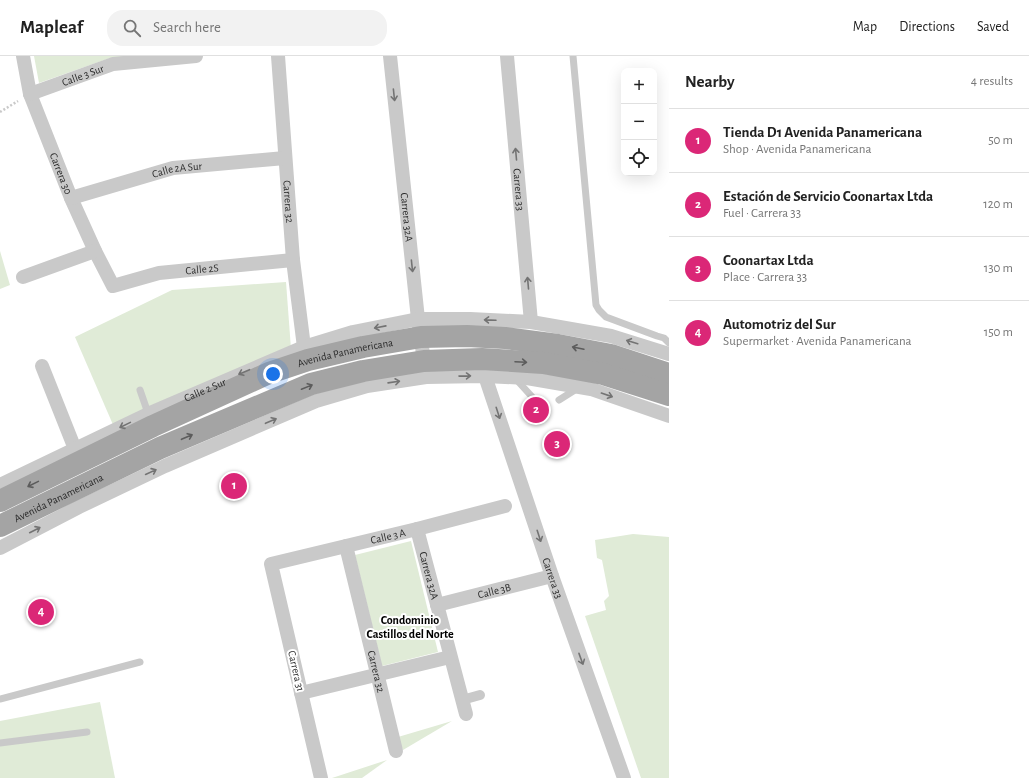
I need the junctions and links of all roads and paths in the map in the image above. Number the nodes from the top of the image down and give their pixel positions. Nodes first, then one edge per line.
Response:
1 (23, 56) edge
2 (190, 56) edge
3 (278, 56) edge
4 (390, 56) edge
5 (507, 56) edge
6 (573, 56) edge
7 (30, 94) junction
8 (0, 112) edge
9 (285, 158) junction
10 (71, 198) junction
11 (95, 251) junction
12 (293, 260) junction
13 (23, 277) dead end
14 (113, 286) joint
15 (531, 322) junction
16 (419, 328) junction
17 (669, 343) edge
18 (304, 346) junction
19 (669, 354) edge
20 (42, 366) dead end
21 (425, 369) junction
22 (669, 374) edge
23 (485, 376) junction
24 (515, 378) junction
25 (579, 387) junction
26 (140, 390) dead end
27 (669, 395) edge
28 (560, 400) dead end
29 (539, 401) dead end
30 (669, 416) edge
31 (151, 420) junction
32 (75, 449) junction
33 (0, 485) edge
34 (0, 501) edge
35 (505, 506) dead end
36 (0, 526) edge
37 (417, 529) junction
38 (346, 546) junction
39 (0, 548) edge
40 (271, 564) joint
41 (552, 576) junction
42 (437, 606) junction
43 (450, 657) junction
44 (140, 662) dead end
45 (377, 675) junction
46 (301, 693) junction
47 (480, 695) dead end
48 (0, 699) edge
49 (462, 700) junction
50 (466, 714) dead end
51 (87, 732) dead end
52 (0, 743) edge
53 (396, 751) dead end
54 (321, 778) edge
55 (624, 778) edge

1 - 7 street, Carrera 30
2 - 7 street, Calle 3 Sur
3 - 9 street, Carrera 32
4 -> 16 street, Carrera 32A
15 -> 5 street, Carrera 33
6 - 17 lane
7 - 8 path
7 - 10 street, Carrera 30
9 - 10 street, Calle 2A Sur
9 - 12 street, Carrera 32
10 - 11 street, Carrera 30
11 - 13 street
11 - 14 street, Carrera 30
12 - 14 street, Calle 2S
12 - 18 street, Carrera 32
15 -> 16 street, Calle 2 Sur
19 -> 15 street, Calle 2 Sur
16 -> 18 street, Calle 2 Sur
16 - 21 street, Carrera 32A
22 -> 16 main road, Avenida Panamericana
16 - 31 main road, Avenida Panamericana
18 -> 31 street, Calle 2 Sur
20 - 32 street
21 -> 23 street
21 -> 27 main road, Avenida Panamericana
36 -> 21 main road, Avenida Panamericana
39 -> 21 street
23 - 24 street
23 -> 41 street, Carrera 33
24 - 25 street
24 - 29 lane
25 - 28 lane
25 -> 30 street
26 - 31 lane
31 -> 32 street, Calle 2 Sur
31 -> 34 main road, Avenida Panamericana
32 - 33 street, Calle 2 Sur
35 - 37 street, Calle 3 A
37 - 38 street, Calle 3 A
37 - 42 street, Carrera 32A
38 - 40 street, Calle 3 A
38 - 45 street, Carrera 32
40 - 46 street, Carrera 31
41 - 42 street, Calle 3B
41 -> 55 street, Carrera 33
42 - 43 street, Carrera 32A
43 - 45 street
43 - 49 street, Carrera 32A
44 - 48 lane
45 - 46 street
45 - 53 street, Carrera 32
46 - 54 street, Carrera 31
47 - 49 street
49 - 50 street, Carrera 32A
51 - 52 lane

